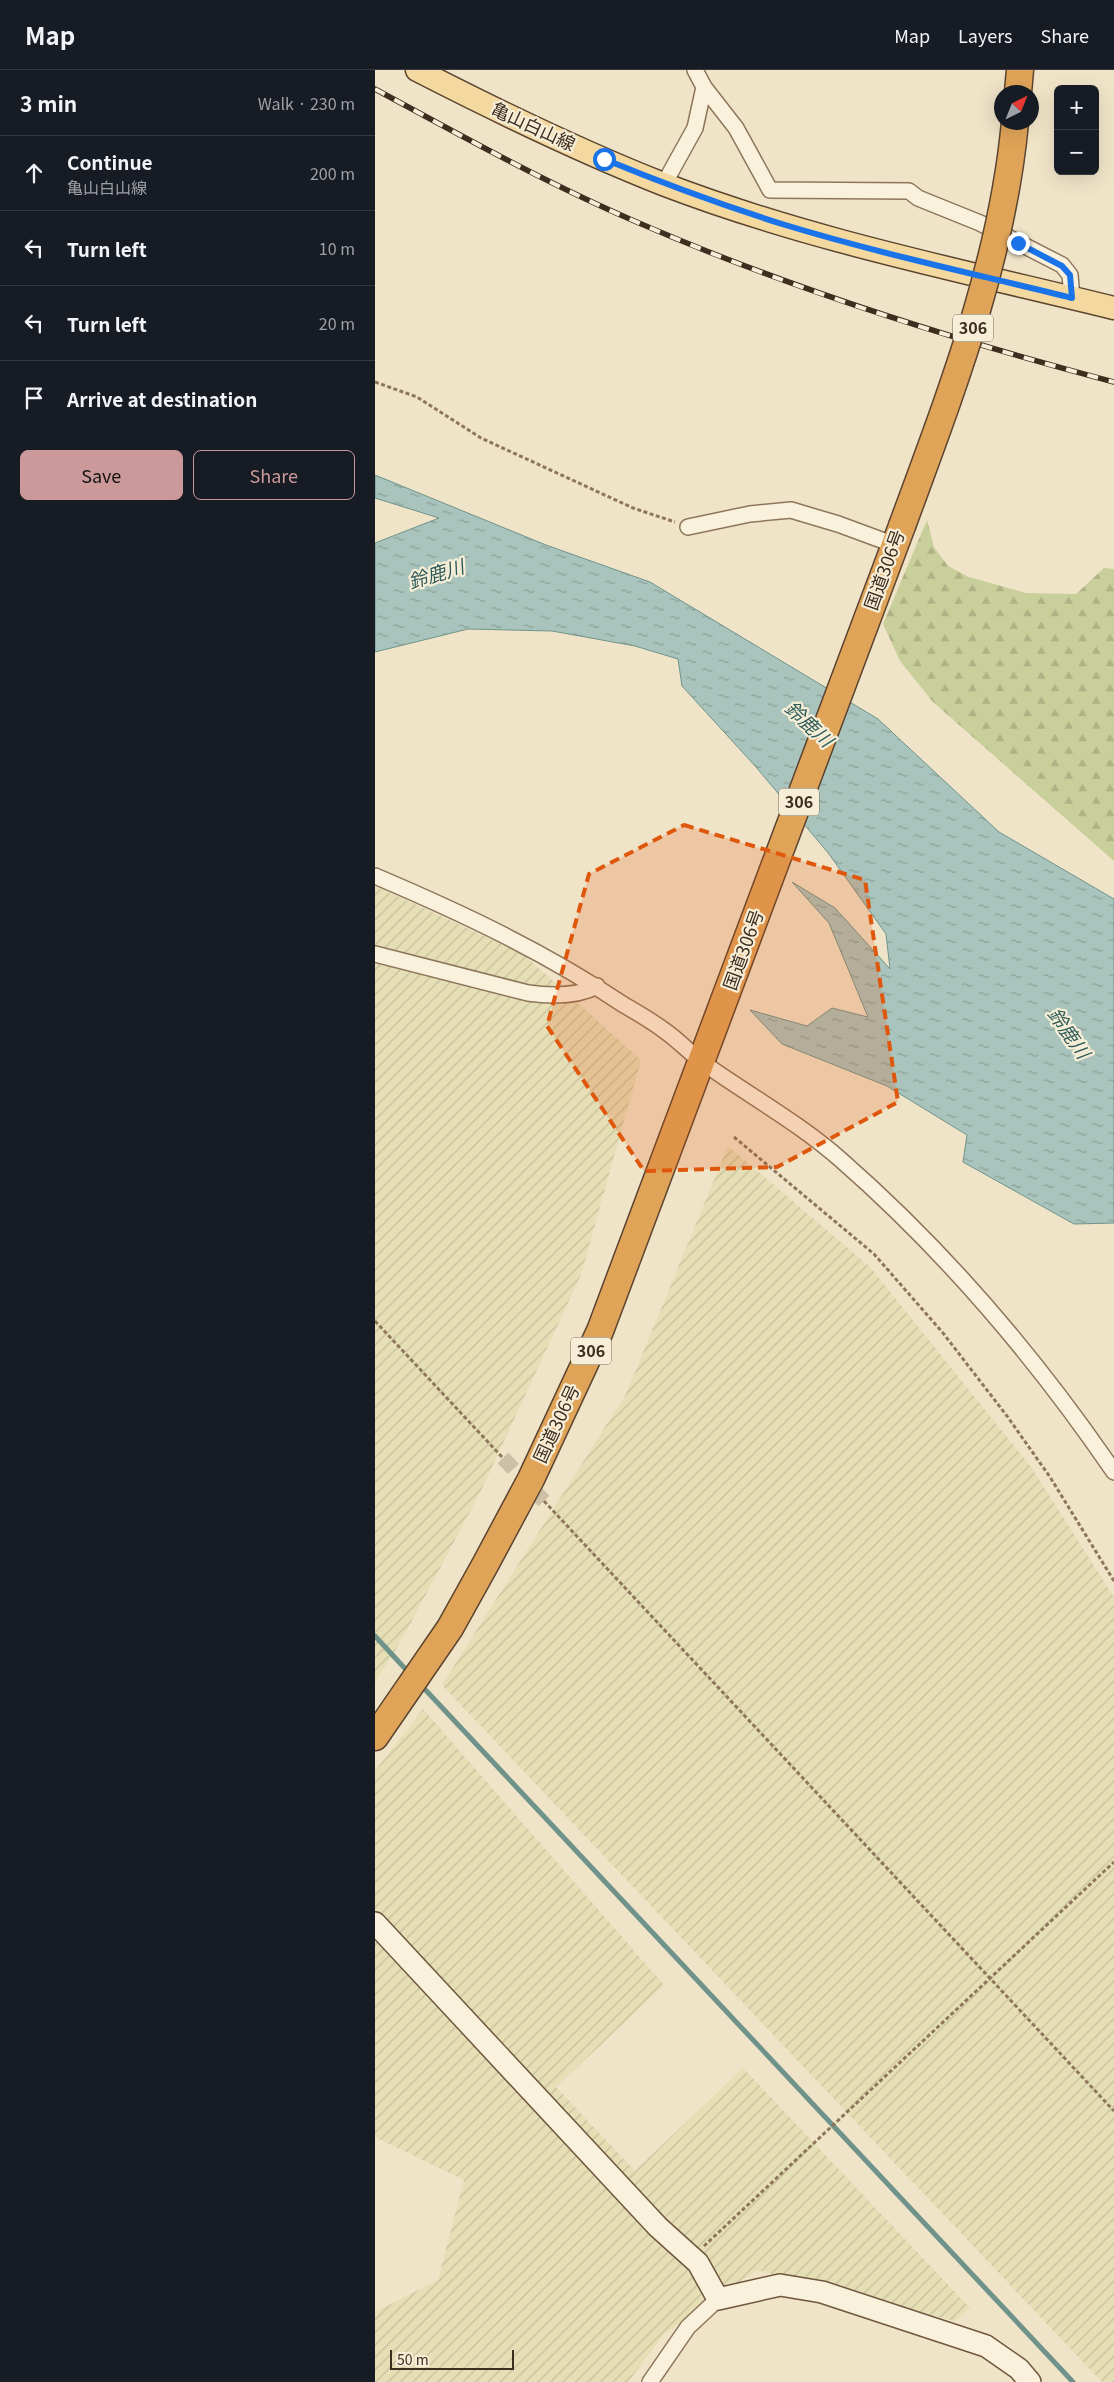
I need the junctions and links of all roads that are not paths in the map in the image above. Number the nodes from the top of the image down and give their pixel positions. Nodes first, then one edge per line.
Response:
1 (417, 70) edge
2 (695, 70) edge
3 (1020, 70) edge
4 (1019, 85) edge
5 (703, 87) junction
6 (1014, 130) edge
7 (664, 184) junction
8 (1072, 298) junction
9 (1114, 308) edge
10 (688, 527) road end
11 (895, 543) junction
12 (375, 876) edge
13 (375, 954) edge
14 (597, 986) junction
15 (705, 1053) junction
16 (1114, 1472) edge
17 (378, 1733) edge
18 (375, 1923) edge
19 (718, 2299) junction
20 (651, 2382) edge
21 (1030, 2382) edge

1 - 7 main road, 亀山白山線
2 - 5 street
3 - 4 highway
5 - 7 street
5 - 8 street
6 - 11 highway, 国道306号 / 306, bridge
7 - 8 main road, 亀山白山線
8 - 9 main road, 亀山白山線
10 - 11 street
11 - 15 highway, 国道306号 / 306
12 - 14 street
13 - 14 street
14 - 15 street
15 - 16 street
15 - 17 highway, 国道306号 / 306
18 - 19 street
19 - 20 street
19 - 21 street

